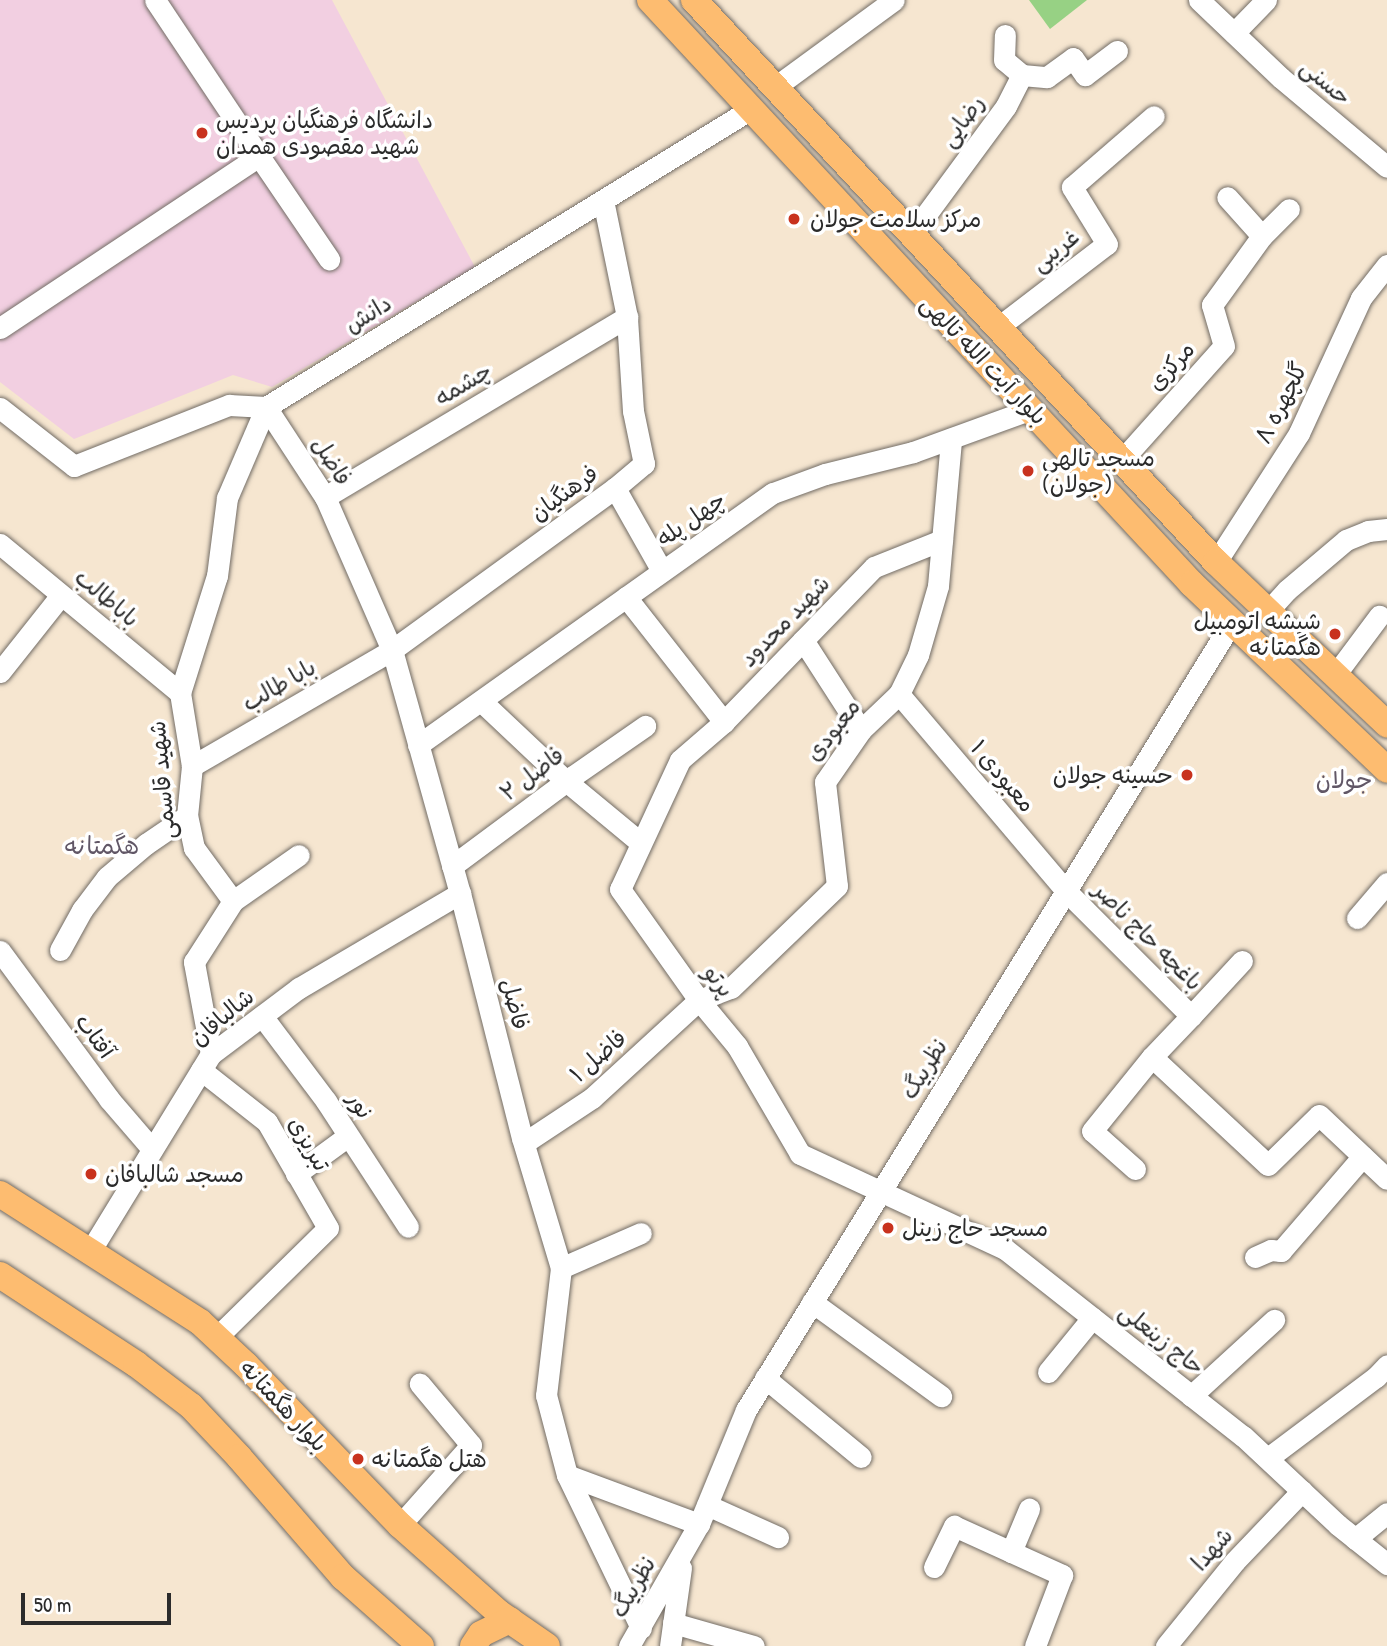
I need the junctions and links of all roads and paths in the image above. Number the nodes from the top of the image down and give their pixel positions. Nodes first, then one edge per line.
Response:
1 (155, 0) edge
2 (650, 0) edge
3 (694, 0) edge
4 (894, 0) edge
5 (1199, 0) edge
6 (1266, 0) edge
7 (1234, 33) junction
8 (1005, 35) dead end
9 (1117, 51) dead end
10 (1022, 75) junction
11 (775, 87) junction
12 (751, 109) junction
13 (1154, 116) dead end
14 (259, 156) junction
15 (1387, 167) edge
16 (1227, 197) dead end
17 (603, 200) junction
18 (1289, 209) dead end
19 (911, 235) junction
20 (1262, 236) junction
21 (328, 259) dead end
22 (1387, 265) edge
23 (627, 317) junction
24 (0, 328) edge
25 (997, 328) junction
26 (1054, 390) junction
27 (266, 407) junction
28 (0, 408) edge
29 (1032, 409) junction
30 (951, 439) junction
31 (1121, 461) junction
32 (615, 488) junction
33 (325, 497) junction
34 (1387, 529) edge
35 (942, 540) junction
36 (0, 544) edge
37 (1216, 562) junction
38 (662, 572) junction
39 (61, 595) junction
40 (626, 597) junction
41 (1268, 611) junction
42 (1379, 616) dead end
43 (1232, 622) junction
44 (803, 640) junction
45 (392, 650) junction
46 (0, 672) edge
47 (1335, 675) junction
48 (180, 693) junction
49 (899, 694) junction
50 (481, 701) junction
51 (724, 722) junction
52 (1387, 724) edge
53 (645, 726) dead end
54 (861, 730) junction
55 (418, 745) junction
56 (680, 760) joint
57 (192, 766) junction
58 (1387, 770) edge
59 (566, 781) junction
60 (187, 816) junction
61 (641, 843) junction
62 (299, 855) dead end
63 (452, 866) junction
64 (1387, 883) edge
65 (1066, 891) junction
66 (460, 893) junction
67 (233, 901) junction
68 (1357, 918) dead end
69 (60, 950) dead end
70 (0, 951) edge
71 (1242, 961) dead end
72 (699, 1000) junction
73 (262, 1016) junction
74 (1191, 1016) junction
75 (1152, 1057) junction
76 (206, 1062) junction
77 (348, 1136) junction
78 (524, 1143) junction
79 (152, 1149) junction
80 (1363, 1156) junction
81 (1135, 1168) dead end
82 (296, 1174) junction
83 (1387, 1179) edge
84 (879, 1192) junction
85 (0, 1195) edge
86 (408, 1227) dead end
87 (641, 1233) dead end
88 (89, 1253) junction
89 (1255, 1257) dead end
90 (561, 1268) junction
91 (0, 1275) edge
92 (812, 1302) junction
93 (1092, 1318) junction
94 (1274, 1320) dead end
95 (217, 1337) junction
96 (1387, 1365) edge
97 (1048, 1372) dead end
98 (765, 1378) junction
99 (420, 1384) dead end
100 (941, 1396) dead end
101 (1191, 1396) junction
102 (861, 1457) dead end
103 (1268, 1458) junction
104 (567, 1475) junction
105 (1302, 1491) junction
106 (1029, 1509) dead end
107 (1387, 1513) edge
108 (703, 1515) junction
109 (400, 1525) junction
110 (778, 1537) dead end
111 (1355, 1539) junction
112 (1011, 1552) junction
113 (683, 1555) junction
114 (1387, 1564) edge
115 (934, 1567) dead end
116 (510, 1620) junction
117 (673, 1623) junction
118 (641, 1628) junction
119 (421, 1646) edge
120 (473, 1646) edge
121 (547, 1646) edge
122 (629, 1646) edge
123 (670, 1646) edge
124 (754, 1646) edge
125 (1035, 1646) edge
126 (1166, 1646) edge

1 - 14 street
2 - 12 main road, بلوار آیت الله تالهی
3 - 11 main road, بلوار آیت الله تالهی
4 - 11 street
5 - 7 street, حسنی
6 - 7 street
7 - 15 street, حسنی
8 - 10 street
9 - 10 street
10 - 19 street, رضایی
11 - 19 main road, بلوار آیت الله تالهی
12 - 17 street, دانش
12 - 29 main road, بلوار آیت الله تالهی
13 - 25 street, غریبی
14 - 21 street
14 - 24 street
16 - 20 street
17 - 23 street
17 - 27 street, دانش
18 - 20 street
19 - 25 main road, بلوار آیت الله تالهی
20 - 31 street, مرکزی
22 - 37 street, گلچهره ۸
23 - 32 street, فرهنگیان
23 - 33 street, چشمه
25 - 26 main road, بلوار آیت الله تالهی
26 - 29 main road
26 - 31 main road, بلوار آیت الله تالهی
27 - 28 street
27 - 33 street, فاضل
27 - 48 street, شهید قاسمی
29 - 30 street, چهل پله
29 - 43 main road, بلوار آیت الله تالهی
30 - 35 street, معبودی
30 - 38 street, چهل پله
31 - 37 main road, بلوار آیت الله تالهی
32 - 38 street
32 - 45 street, فرهنگیان
33 - 45 street, فاضل
34 - 41 street
35 - 44 street, شهید محدود
35 - 49 street, معبودی
36 - 39 street, باباطالب
37 - 41 main road, بلوار آیت الله تالهی
38 - 40 street, چهل پله
39 - 46 street
39 - 48 street, باباطالب
40 - 50 street, چهل پله
40 - 51 street
41 - 47 main road, بلوار آیت الله تالهی
42 - 47 street
43 - 58 main road, بلوار آیت الله تالهی
43 - 65 street, نظربیگ
44 - 51 street, شهید محدود
44 - 54 street
45 - 55 street, فاضل
45 - 57 street, بابا طالب
47 - 52 main road, بلوار آیت الله تالهی
48 - 57 street, شهید قاسمی
49 - 54 street, معبودی
49 - 65 street, معبودی ۱
50 - 55 street, چهل پله
50 - 59 street
51 - 56 street, شهید محدود
53 - 59 street, فاضل ۲
54 - 72 street, معبودی
55 - 63 street, فاضل
56 - 61 street, پرتو
57 - 60 street, شهید قاسمی
59 - 61 street
59 - 63 street, فاضل ۲
60 - 67 street, شهید قاسمی
60 - 69 street
61 - 72 street, پرتو
62 - 67 street
63 - 66 street, فاضل
64 - 68 street
65 - 74 street, باغچه حاج ناصر
65 - 84 street, نظربیگ
66 - 73 street, شالبافان
66 - 78 street, فاضل
67 - 76 street
70 - 79 street, آفتاب
71 - 74 street
72 - 78 street, فاضل ۱
72 - 84 street, پرتو
73 - 76 street, شالبافان
73 - 77 street, نور
74 - 75 street, باغچه حاج ناصر
75 - 80 street
75 - 81 street, باغچه حاج ناصر
76 - 79 street, شالبافان
76 - 82 street, تبریزی
77 - 82 street
77 - 86 street, نور
78 - 90 street, فاضل
79 - 88 street, شالبافان
80 - 83 street
80 - 89 street
82 - 95 street, تبریزی
84 - 92 street, نظربیگ
84 - 93 street, حاج زینعلی
85 - 88 main road, بلوار هگمتانه
87 - 90 street
88 - 95 main road, بلوار هگمتانه
90 - 104 street, فاضل
91 - 119 main road
92 - 98 street, نظربیگ
92 - 100 street
93 - 97 street
93 - 101 street, حاج زینعلی
94 - 101 street
95 - 109 main road, بلوار هگمتانه
96 - 103 street
98 - 102 street
98 - 108 street, نظربیگ
99 - 109 street
101 - 103 street, حاج زینعلی
103 - 105 street, حاج زینعلی
104 - 108 street
104 - 118 street, فاضل
105 - 111 street, حاج زینعلی
105 - 126 street, شهدا
106 - 112 street
107 - 111 street
108 - 110 street
108 - 113 street, نظربیگ
109 - 116 main road, بلوار هگمتانه
111 - 114 street, حاج زینعلی
112 - 115 street
112 - 125 street
113 - 117 street, نظربیگ
113 - 118 street, نظربیگ
116 - 120 main road
116 - 121 main road, بلوار هگمتانه
117 - 123 street, نظربیگ
117 - 124 street
118 - 122 street, نظربیگ

